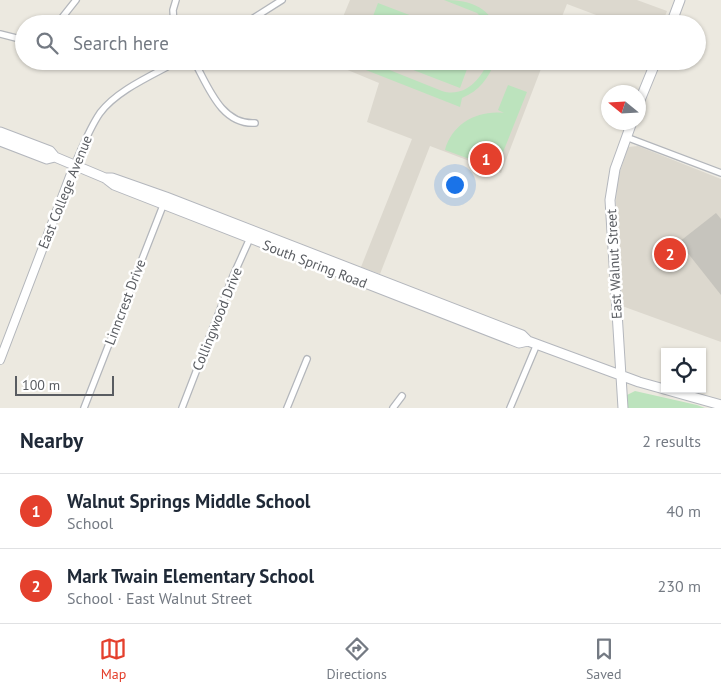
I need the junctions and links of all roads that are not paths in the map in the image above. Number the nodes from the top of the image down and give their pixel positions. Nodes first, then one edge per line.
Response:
1 (76, 0) edge
2 (176, 0) edge
3 (282, 0) edge
4 (680, 0) edge
5 (64, 15) edge
6 (173, 15) edge
7 (258, 15) edge
8 (674, 15) edge
9 (0, 34) edge
10 (15, 38) edge
11 (163, 70) edge
12 (199, 70) edge
13 (652, 70) edge
14 (646, 85) edge
15 (255, 123) dead end
16 (629, 130) edge
17 (0, 132) edge
18 (626, 137) junction
19 (0, 141) edge
20 (54, 157) junction
21 (74, 166) junction
22 (721, 173) edge
23 (165, 201) junction
24 (252, 235) junction
25 (533, 343) junction
26 (307, 359) dead end
27 (0, 360) edge
28 (621, 376) junction
29 (402, 396) dead end
30 (721, 406) edge
31 (84, 408) edge
32 (182, 408) edge
33 (288, 408) edge
34 (393, 408) edge
35 (510, 408) edge
36 (623, 408) edge

1 - 5 street
2 - 6 street
3 - 7 street
4 - 8 main road
9 - 10 street
11 - 21 street, East College Avenue
12 - 15 street
13 - 14 main road
16 - 18 main road, East Walnut Street
17 - 20 main road
18 - 22 street
18 - 28 main road, East Walnut Street
19 - 20 main road
20 - 21 main road, South Spring Road
21 - 23 main road, South Spring Road
21 - 27 street, East College Avenue
23 - 24 main road, South Spring Road
23 - 31 street, Linncrest Drive
24 - 25 main road, South Spring Road
24 - 32 street, Collingwood Drive
25 - 28 main road, South Spring Road
25 - 35 street
26 - 33 street
28 - 30 main road, South Spring Road
28 - 36 main road, East Walnut Street
29 - 34 street

